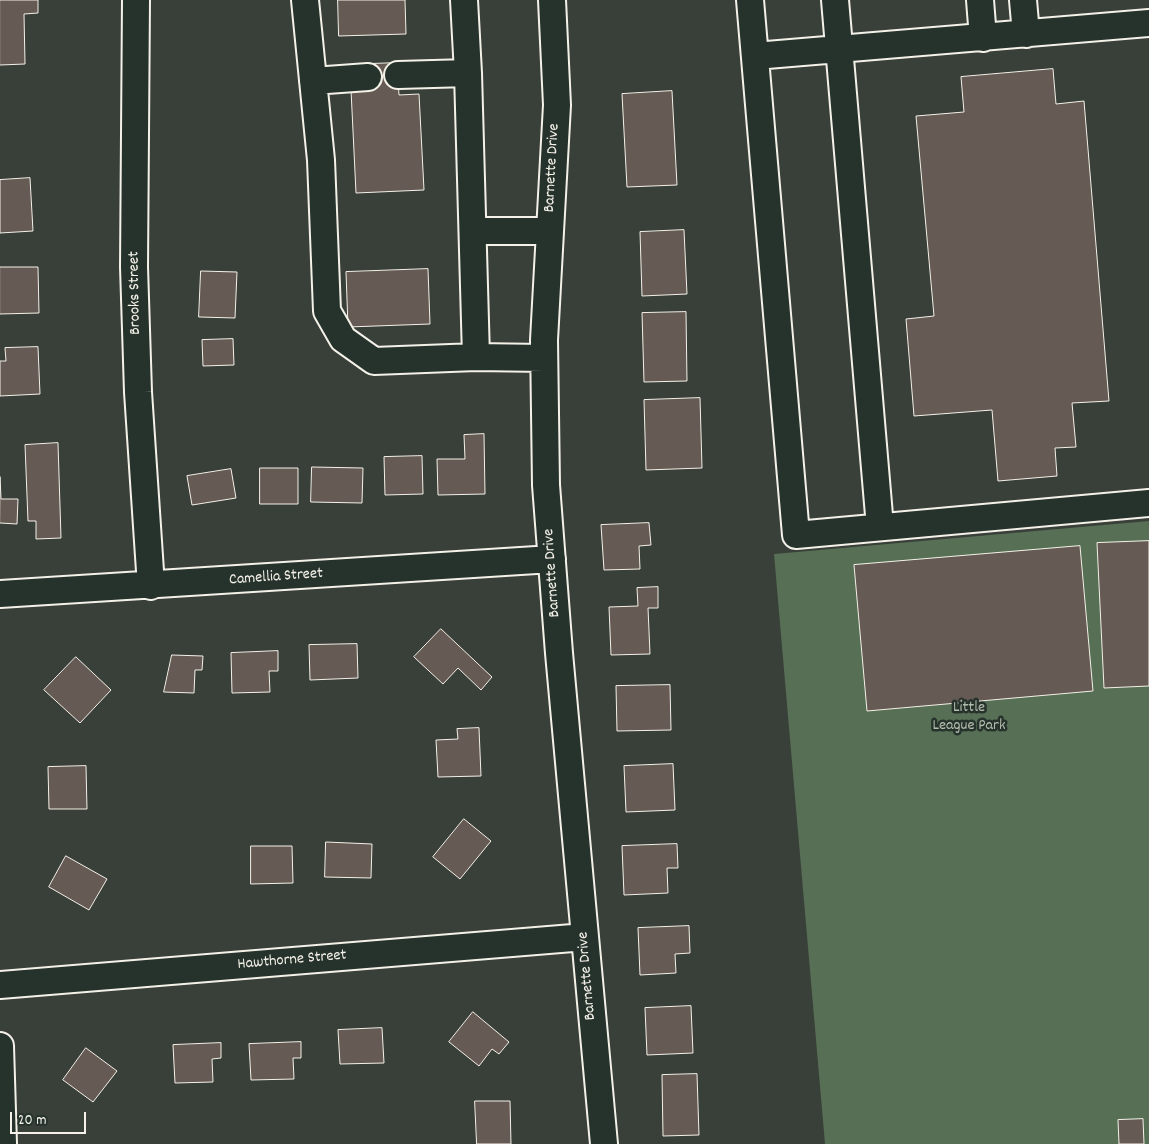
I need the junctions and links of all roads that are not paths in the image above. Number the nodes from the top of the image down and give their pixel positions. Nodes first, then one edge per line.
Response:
1 (136, 0) edge
2 (305, 0) edge
3 (464, 0) edge
4 (552, 0) edge
5 (750, 0) edge
6 (835, 0) edge
7 (980, 0) edge
8 (1024, 0) edge
9 (1149, 24) edge
10 (1026, 34) junction
11 (983, 38) junction
12 (839, 50) junction
13 (755, 56) junction
14 (468, 73) junction
15 (398, 75) dead end
16 (368, 77) dead end
17 (313, 81) junction
18 (474, 231) junction
19 (550, 231) junction
20 (476, 357) junction
21 (544, 358) junction
22 (1149, 503) edge
23 (880, 527) junction
24 (552, 559) junction
25 (151, 586) junction
26 (0, 594) edge
27 (585, 936) junction
28 (0, 985) edge
29 (0, 1046) edge
30 (3, 1144) edge
31 (604, 1144) edge

1 - 25 street, Brooks Street
2 - 17 street
3 - 14 street
4 - 19 street, Barnette Drive
5 - 13 street
6 - 12 street
7 - 11 street
8 - 10 street
9 - 10 street
10 - 11 street
11 - 12 street
12 - 13 street
12 - 23 street
13 - 23 street
14 - 15 street
14 - 18 street
16 - 17 street
17 - 20 street
18 - 19 street
18 - 20 street
19 - 21 street, Barnette Drive
20 - 21 street
21 - 24 street, Barnette Drive
22 - 23 street
24 - 25 street, Camellia Street
24 - 27 street, Barnette Drive
25 - 26 street, Camellia Street
27 - 28 street, Hawthorne Street
27 - 31 street, Barnette Drive
29 - 30 street

